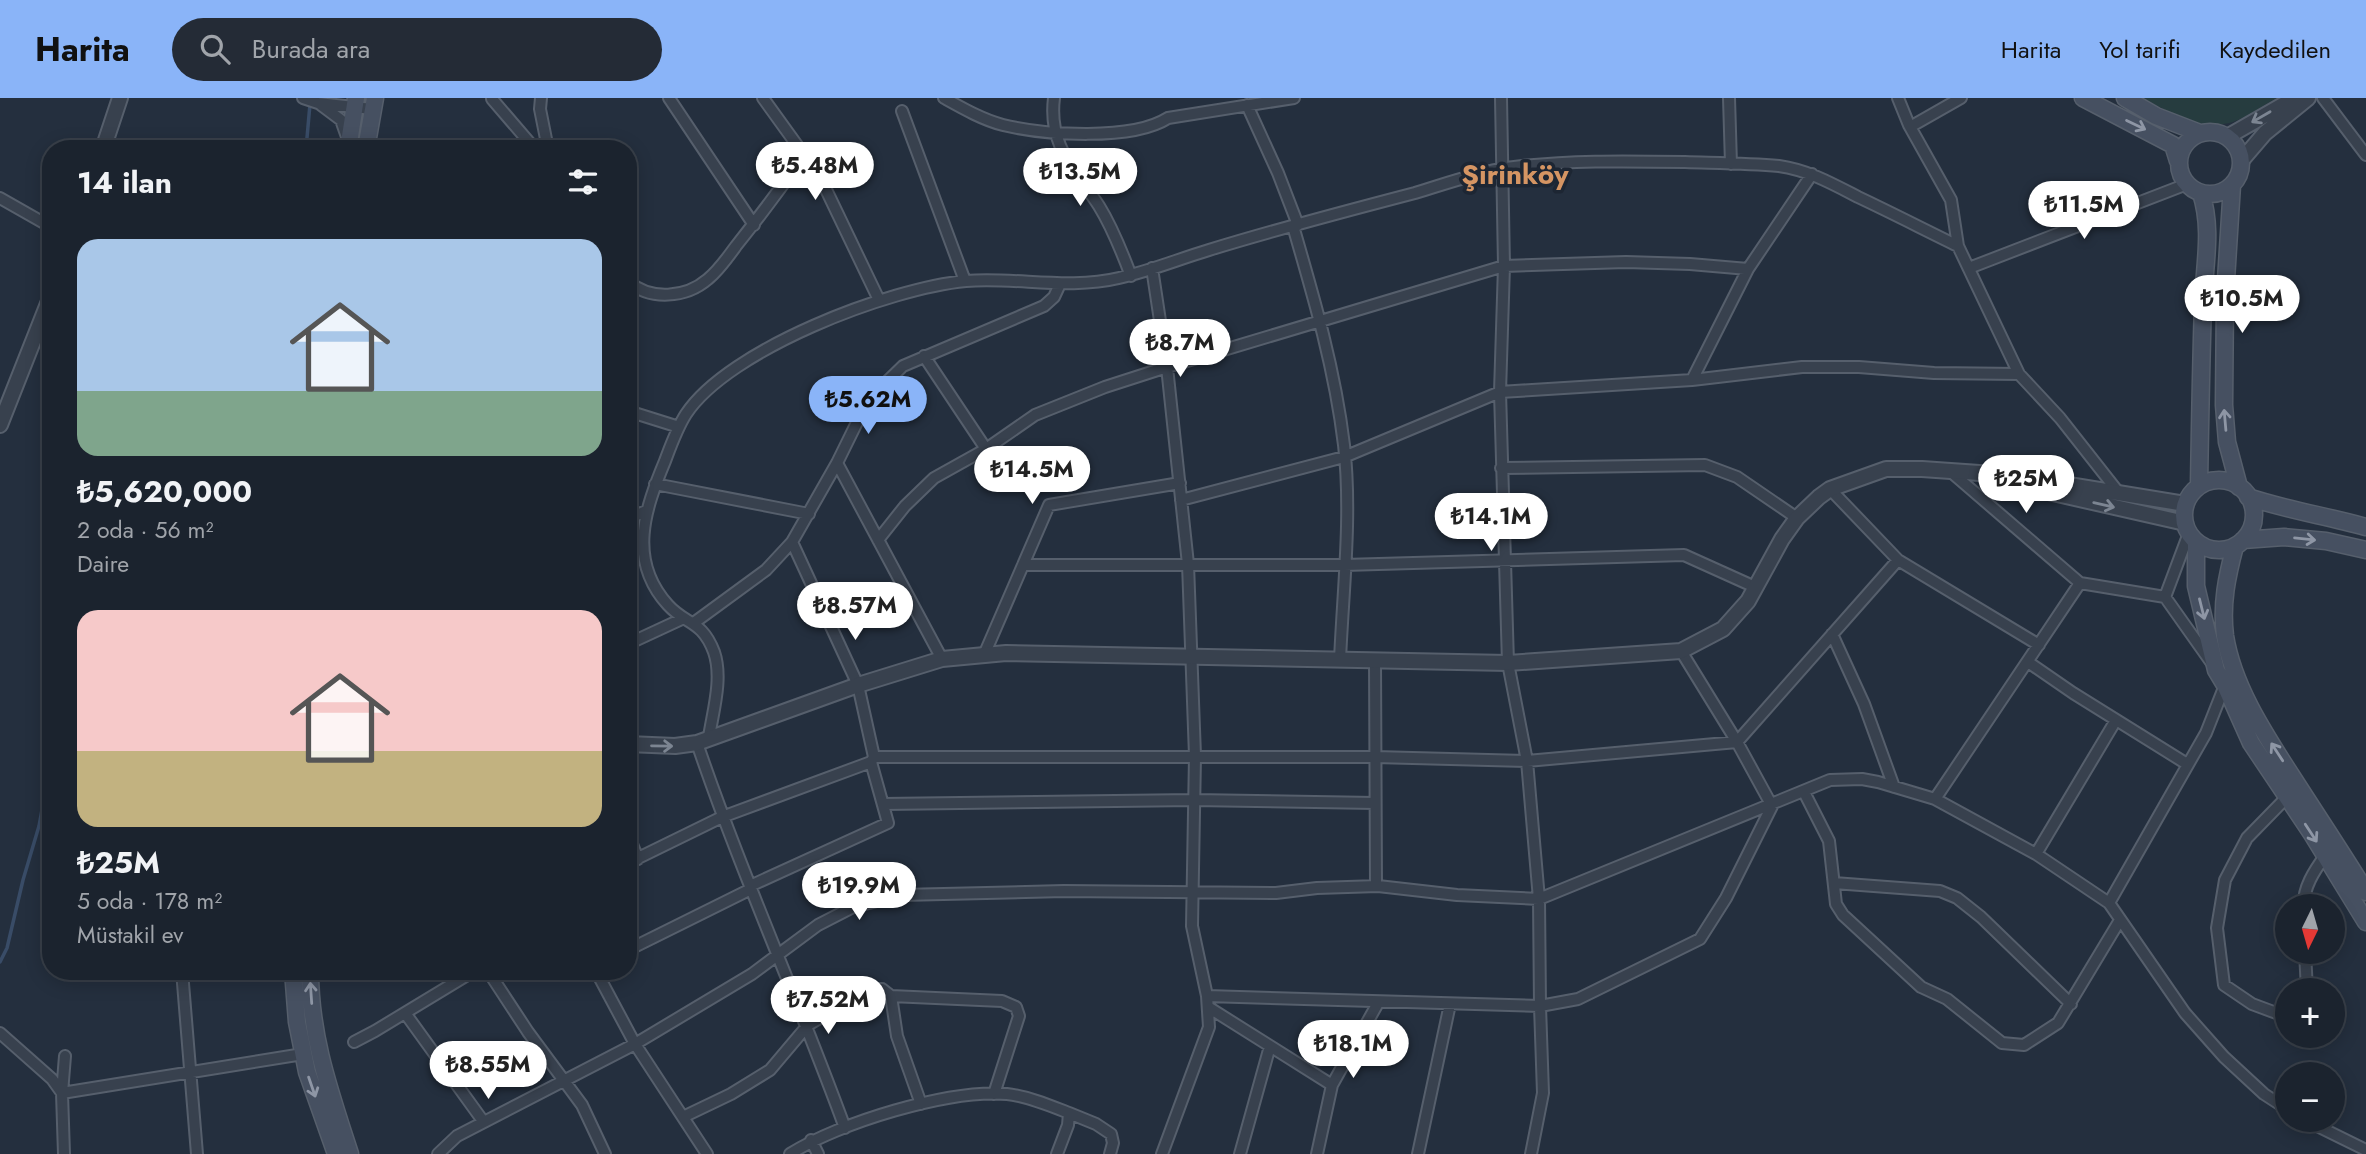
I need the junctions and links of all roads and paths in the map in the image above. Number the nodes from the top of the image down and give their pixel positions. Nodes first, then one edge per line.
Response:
1 (120, 98) edge
2 (303, 98) edge
3 (541, 98) edge
4 (669, 98) edge
5 (762, 98) edge
6 (944, 98) edge
7 (1054, 98) edge
8 (1294, 98) edge
9 (1501, 98) edge
10 (1729, 98) edge
11 (1898, 98) edge
12 (1961, 98) edge
13 (2083, 98) edge
14 (2124, 98) edge
15 (2295, 98) edge
16 (2308, 98) edge
17 (2323, 98) edge
18 (492, 99) edge
19 (355, 102) edge
20 (318, 103) junction
21 (373, 103) edge
22 (1247, 105) junction
23 (902, 111) dead end
24 (1910, 127) junction
25 (1056, 133) junction
26 (2200, 133) junction
27 (2227, 137) junction
28 (106, 140) edge
29 (348, 140) edge
30 (351, 140) edge
31 (367, 140) edge
32 (527, 140) edge
33 (546, 140) edge
34 (804, 154) junction
35 (2366, 155) edge
36 (2178, 161) junction
37 (2241, 161) junction
38 (1731, 164) junction
39 (1503, 169) junction
40 (1812, 174) junction
41 (2232, 185) junction
42 (2194, 189) junction
43 (0, 198) edge
44 (42, 221) edge
45 (754, 225) junction
46 (1296, 225) junction
47 (1958, 246) junction
48 (1504, 266) junction
49 (1152, 268) junction
50 (1969, 268) junction
51 (1748, 269) junction
52 (1131, 276) junction
53 (965, 281) junction
54 (1060, 284) junction
55 (637, 287) edge
56 (879, 300) junction
57 (42, 316) edge
58 (1321, 321) junction
59 (925, 356) junction
60 (1167, 367) junction
61 (2019, 374) junction
62 (1692, 380) junction
63 (1500, 392) junction
64 (3, 405) edge
65 (637, 414) edge
66 (0, 425) edge
67 (679, 427) junction
68 (986, 449) junction
69 (1344, 457) junction
70 (837, 463) junction
71 (1502, 468) junction
72 (1959, 473) junction
73 (1180, 483) junction
74 (655, 484) junction
75 (2199, 486) junction
76 (1830, 489) junction
77 (2244, 492) junction
78 (2119, 494) junction
79 (1181, 500) junction
80 (2185, 504) junction
81 (646, 511) junction
82 (809, 514) junction
83 (637, 515) edge
84 (1797, 518) junction
85 (2366, 527) edge
86 (2190, 533) junction
87 (878, 540) junction
88 (792, 542) junction
89 (2239, 543) junction
90 (2366, 550) edge
91 (1898, 560) junction
92 (1507, 561) junction
93 (1188, 564) junction
94 (1023, 565) junction
95 (1344, 565) junction
96 (2080, 583) junction
97 (1755, 587) junction
98 (2165, 597) junction
99 (689, 620) junction
100 (1832, 634) junction
101 (637, 640) edge
102 (2039, 645) junction
103 (1681, 651) junction
104 (984, 655) junction
105 (1192, 657) junction
106 (942, 659) junction
107 (1340, 660) junction
108 (1375, 661) junction
109 (2028, 662) junction
110 (1508, 663) junction
111 (2216, 670) junction
112 (858, 685) junction
113 (2225, 685) junction
114 (2116, 720) junction
115 (703, 740) junction
116 (1737, 742) junction
117 (637, 744) edge
118 (1195, 757) junction
119 (1375, 757) junction
120 (872, 759) junction
121 (1527, 761) junction
122 (2187, 764) junction
123 (1894, 787) junction
124 (1804, 792) junction
125 (2287, 797) junction
126 (1936, 799) junction
127 (1194, 800) junction
128 (1375, 803) junction
129 (883, 804) junction
130 (1772, 806) junction
131 (722, 817) junction
132 (2036, 854) junction
133 (2326, 856) junction
134 (637, 859) edge
135 (1834, 883) junction
136 (1376, 886) junction
137 (750, 888) junction
138 (1192, 892) junction
139 (2366, 892) edge
140 (2304, 894) edge
141 (1539, 899) junction
142 (2109, 904) junction
143 (2120, 920) junction
144 (2366, 922) edge
145 (637, 945) edge
146 (777, 957) junction
147 (183, 980) edge
148 (294, 980) edge
149 (311, 980) edge
150 (459, 980) edge
151 (494, 980) edge
152 (601, 980) edge
153 (891, 996) junction
154 (1207, 1002) junction
155 (1378, 1003) junction
156 (1450, 1004) junction
157 (2071, 1004) junction
158 (1539, 1006) junction
159 (405, 1013) junction
160 (2275, 1013) edge
161 (808, 1025) junction
162 (0, 1033) edge
163 (354, 1042) dead end
164 (635, 1044) junction
165 (1270, 1046) junction
166 (303, 1054) junction
167 (65, 1056) dead end
168 (191, 1073) junction
169 (564, 1079) junction
170 (1332, 1085) junction
171 (62, 1093) junction
172 (994, 1094) junction
173 (2275, 1101) edge
174 (921, 1104) junction
175 (1069, 1113) junction
176 (683, 1117) junction
177 (483, 1121) junction
178 (845, 1128) junction
179 (2329, 1132) edge
180 (811, 1140) junction
181 (2366, 1150) edge
182 (64, 1154) edge
183 (197, 1154) edge
184 (336, 1154) edge
185 (350, 1154) edge
186 (439, 1154) edge
187 (605, 1154) edge
188 (707, 1154) edge
189 (790, 1154) edge
190 (818, 1154) edge
191 (1058, 1154) edge
192 (1110, 1154) edge
193 (1162, 1154) edge
194 (1240, 1154) edge
195 (1317, 1154) edge
196 (1418, 1154) edge
197 (1531, 1154) edge

1 - 28 street
2 - 20 street
3 - 33 street
4 - 45 street
5 - 34 street
6 - 25 street
7 - 25 street
8 - 22 street
9 - 39 street
10 - 38 street
11 - 24 street
12 - 24 street
13 -> 36 main road
14 - 26 main road
15 -> 27 street
16 - 37 street
17 - 35 street
18 - 32 street
19 - 20 street
19 - 21 street
19 - 30 main road
20 - 29 street
21 - 31 main road
22 - 25 street
22 - 46 street
23 - 53 street
24 - 47 street
25 - 52 street
26 - 27 main road
26 - 36 main road
27 - 37 main road
34 - 45 street
34 - 56 street
36 - 42 main road
37 - 41 main road
38 - 39 street
38 - 40 street
39 - 46 street
39 - 48 street
40 - 47 street
40 - 51 street
41 - 42 main road
77 -> 41 main road
42 - 50 street
42 - 75 main road
43 - 44 street
45 - 55 street
46 - 49 street
46 - 58 street
47 - 50 street
48 - 51 street
48 - 58 street
48 - 63 street
49 - 52 street
49 - 60 street
50 - 61 street
51 - 62 street
52 - 54 street
53 - 54 street
53 - 56 street
54 - 59 street
56 - 67 street
57 - 64 street
58 - 60 street
58 - 69 street
59 - 68 street
59 - 70 street
60 - 68 street
60 - 73 street
61 - 62 street
61 - 78 street
62 - 63 street
63 - 69 street
63 - 71 street
64 - 66 street
65 - 67 street
67 - 74 street
68 - 87 street
69 - 79 street
69 - 95 street
70 - 82 street
70 - 87 street
71 - 84 street
71 - 92 street
72 - 76 street
72 - 78 street
72 -> 86 street
72 - 96 street
73 - 79 street
73 - 94 street
74 - 81 street
74 - 82 street
75 - 77 main road
75 - 80 main road
76 - 84 street
76 - 91 street
77 - 85 main road
77 - 89 main road
78 - 80 street
79 - 93 street
80 - 86 main road
81 - 83 street
81 - 99 street
82 - 88 street
84 - 97 street
86 - 89 main road
86 - 98 street
86 -> 111 main road
87 - 106 street
88 - 99 street
88 - 112 street
89 -> 90 main road
139 -> 89 main road
91 - 100 street
91 - 102 street
92 - 95 street
92 - 97 street
92 - 110 street
93 - 94 street
93 - 95 street
93 - 105 street
94 - 104 street
95 - 107 street
96 - 98 street
96 - 102 street
97 - 103 street
98 - 111 street
99 - 101 street
99 - 115 street
100 - 116 street
100 - 123 street
102 - 109 street
103 - 110 street
103 - 116 street
104 - 105 street
104 - 106 street
105 - 107 street
105 - 118 street
106 - 112 street
107 - 108 street
108 - 110 street
108 - 119 street
109 - 114 street
109 - 126 street
110 - 121 street
111 - 113 main road
112 - 115 street
112 - 120 street
113 - 122 street
113 - 125 main road
114 - 122 street
114 - 132 street
117 -> 115 street
115 - 131 street
116 - 121 street
116 - 130 street
118 - 119 street
118 - 120 street
118 - 127 street
119 - 121 street
119 - 128 street
120 - 129 street
120 - 131 street
121 - 141 street
122 - 142 street
123 - 124 street
123 - 126 street
124 - 130 street
124 - 135 street
125 -> 133 main road
125 - 160 street
126 - 132 street
127 - 128 street
127 - 129 street
127 - 138 street
128 - 136 street
129 - 137 street
130 - 141 street
130 - 158 street
131 - 134 street
131 - 137 street
132 - 142 street
133 - 140 street
133 - 144 main road
135 - 157 street
135 - 157 street
136 - 138 street
136 - 141 street
137 - 145 street
137 - 146 street
138 - 146 street
138 - 154 street
141 - 158 street
142 - 143 street
143 - 157 street
143 - 173 street
146 - 161 street
146 - 164 street
147 - 168 street
148 - 166 main road
185 -> 149 main road
150 - 159 street
151 - 169 street
152 - 164 street
153 - 161 street
153 - 172 street
153 - 174 street
154 - 155 street
154 - 165 street
154 - 193 street
155 - 156 street
155 - 170 street
156 - 158 street
156 - 196 street
158 - 197 street
159 - 163 street
159 - 177 street
161 - 176 street
161 - 178 street
162 - 171 street
164 - 169 street
164 - 176 street
165 - 170 street
165 - 194 street
166 - 168 street
166 -> 184 main road
167 - 171 street
168 - 171 street
168 - 183 street
169 - 177 street
169 - 187 street
170 - 195 street
171 - 182 street
172 - 174 street
172 - 175 street
174 - 178 street
175 - 191 street
175 - 192 street
176 - 188 street
177 - 186 street
178 - 180 street
179 - 181 street
180 - 189 street
180 - 190 street

